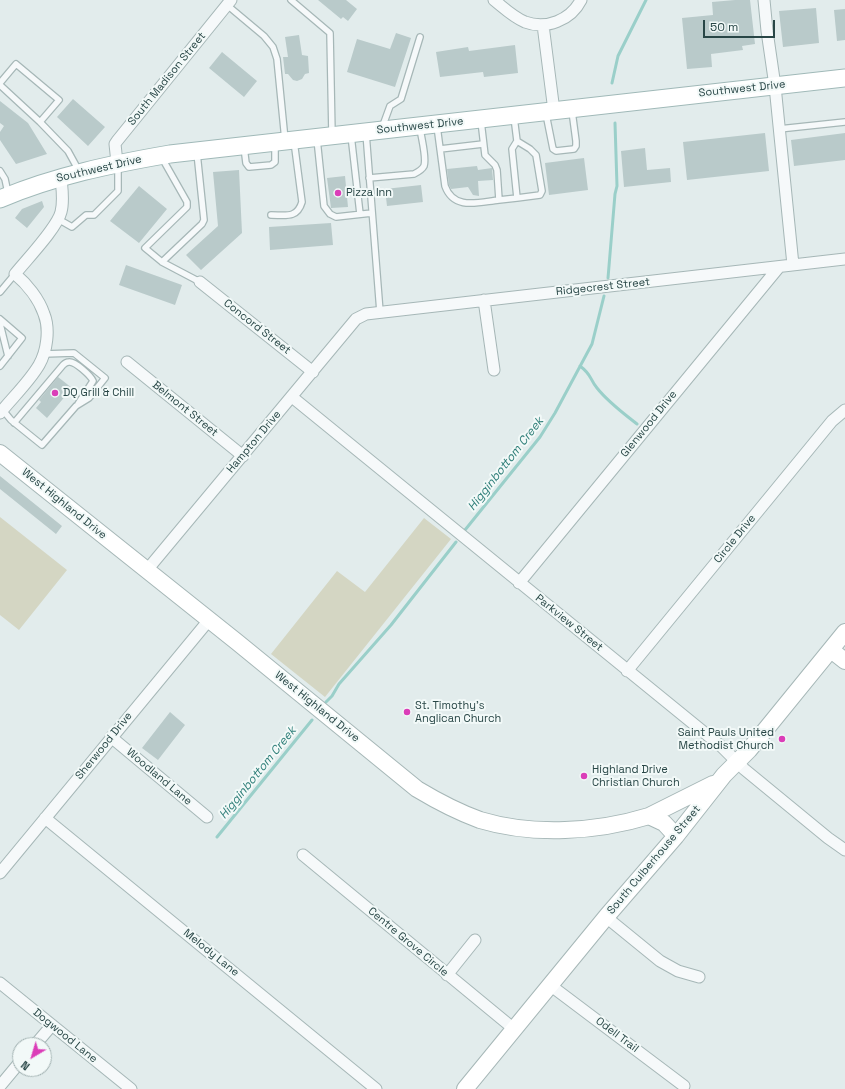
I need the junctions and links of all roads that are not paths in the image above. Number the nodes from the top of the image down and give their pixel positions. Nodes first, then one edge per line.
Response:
1 (290, 0) edge
2 (494, 0) edge
3 (581, 0) edge
4 (764, 0) edge
5 (229, 2) edge
6 (542, 25) junction
7 (420, 37) dead end
8 (845, 78) edge
9 (0, 84) edge
10 (775, 86) junction
11 (571, 108) junction
12 (550, 111) junction
13 (514, 115) junction
14 (481, 119) junction
15 (40, 122) junction
16 (845, 122) edge
17 (428, 125) junction
18 (779, 129) junction
19 (366, 132) junction
20 (324, 136) junction
21 (285, 140) junction
22 (517, 141) junction
23 (483, 144) junction
24 (244, 145) junction
25 (440, 150) junction
26 (196, 151) junction
27 (161, 156) junction
28 (118, 164) junction
29 (0, 171) edge
30 (80, 173) junction
31 (61, 178) junction
32 (370, 178) junction
33 (4, 197) edge
34 (517, 198) junction
35 (499, 200) junction
36 (372, 213) junction
37 (360, 214) junction
38 (271, 215) dead end
39 (58, 219) junction
40 (845, 260) edge
41 (162, 262) junction
42 (793, 265) junction
43 (779, 267) junction
44 (15, 274) junction
45 (200, 282) joint
46 (0, 292) edge
47 (484, 300) junction
48 (380, 312) junction
49 (362, 315) joint
50 (0, 319) edge
51 (0, 324) edge
52 (44, 354) junction
53 (8, 356) junction
54 (127, 362) dead end
55 (0, 366) edge
56 (494, 370) dead end
57 (313, 372) junction
58 (292, 397) junction
59 (76, 406) junction
60 (1, 410) edge
61 (845, 410) edge
62 (14, 423) junction
63 (0, 453) edge
64 (243, 456) junction
65 (148, 570) junction
66 (519, 583) junction
67 (209, 620) junction
68 (845, 632) edge
69 (831, 650) junction
70 (845, 661) edge
71 (627, 671) junction
72 (111, 737) junction
73 (736, 762) junction
74 (720, 780) junction
75 (650, 816) junction
76 (45, 818) junction
77 (207, 818) dead end
78 (676, 836) junction
79 (845, 850) edge
80 (303, 855) dead end
81 (0, 873) edge
82 (606, 917) junction
83 (475, 940) dead end
84 (448, 975) junction
85 (699, 976) dead end
86 (0, 983) edge
87 (550, 985) junction
88 (52, 1025) junction
89 (514, 1029) junction
90 (41, 1037) edge
91 (12, 1072) edge
92 (0, 1086) edge
93 (684, 1086) dead end
94 (131, 1089) edge
95 (376, 1089) edge
96 (465, 1089) edge

1 - 20 lane
2 - 6 street
3 - 6 street
4 - 10 street
5 - 21 lane
5 - 28 street, South Madison Street
6 - 12 street
7 - 19 lane
8 - 10 main road, Southwest Drive
9 - 15 lane
9 - 15 lane
10 - 11 main road, Southwest Drive
10 - 18 street
11 - 12 main road, Southwest Drive
11 - 12 lane
12 - 13 main road, Southwest Drive
13 - 14 main road, Southwest Drive
13 - 22 lane
14 - 17 main road, Southwest Drive
14 - 23 lane
15 - 30 lane
16 - 18 lane
17 - 19 main road, Southwest Drive
17 - 25 lane
17 - 32 lane
18 - 42 street
19 - 20 main road, Southwest Drive
19 - 32 lane
19 - 37 lane
20 - 21 main road, Southwest Drive
20 - 37 lane
21 - 24 main road, Southwest Drive
21 - 24 lane
21 - 38 lane
22 - 34 lane
22 - 34 lane
23 - 25 lane
23 - 35 lane
24 - 26 main road, Southwest Drive
25 - 35 lane
26 - 27 main road, Southwest Drive
26 - 41 lane
27 - 28 main road, Southwest Drive
27 - 41 lane
28 - 30 main road, Southwest Drive
28 - 39 lane
29 - 33 lane
30 - 31 main road, Southwest Drive
31 - 33 main road, Southwest Drive
31 - 39 street
32 - 36 lane
34 - 35 lane
36 - 37 lane
36 - 48 lane
39 - 44 street
40 - 42 street, Ridgecrest Street
41 - 45 lane
42 - 43 street, Ridgecrest Street
43 - 47 street, Ridgecrest Street
43 - 66 street, Glenwood Drive
44 - 46 lane
44 - 52 street
45 - 57 street, Concord Street
47 - 48 street, Ridgecrest Street
47 - 56 street
48 - 49 street, Ridgecrest Street
49 - 57 street, Hampton Drive
50 - 53 lane
51 - 53 lane
52 - 59 lane
52 - 60 street
53 - 55 lane
54 - 64 street, Belmont Street
57 - 58 street, Hampton Drive
58 - 64 street, Hampton Drive
58 - 66 street, Parkview Street
59 - 62 lane
59 - 62 lane
60 - 62 lane
61 - 71 street, Circle Drive
63 - 65 street, West Highland Drive
64 - 65 street, Hampton Drive
65 - 67 street, West Highland Drive
66 - 71 street, Parkview Street
67 - 72 street, Sherwood Drive
67 - 75 street, West Highland Drive
68 - 69 street, South Culberhouse Street
69 - 70 street
69 - 73 street, South Culberhouse Street
71 - 73 street, Parkview Street
72 - 76 street, Sherwood Drive
72 - 77 street, Woodland Lane
73 - 74 street, South Culberhouse Street
73 - 79 street, Parkview Street
74 - 75 street, West Highland Drive
74 - 78 street, South Culberhouse Street
75 - 78 street
76 - 81 street, Sherwood Drive
76 - 95 street, Melody Lane
78 - 82 street, South Culberhouse Street
80 - 84 street, Centre Grove Circle
82 - 85 street
82 - 87 street, South Culberhouse Street
83 - 84 street
84 - 89 street, Centre Grove Circle
86 - 88 street, Dogwood Lane
87 - 89 street, South Culberhouse Street
87 - 93 street, Odell Trail
88 - 90 street
88 - 94 street, Dogwood Lane
89 - 96 street, South Culberhouse Street
91 - 92 street

